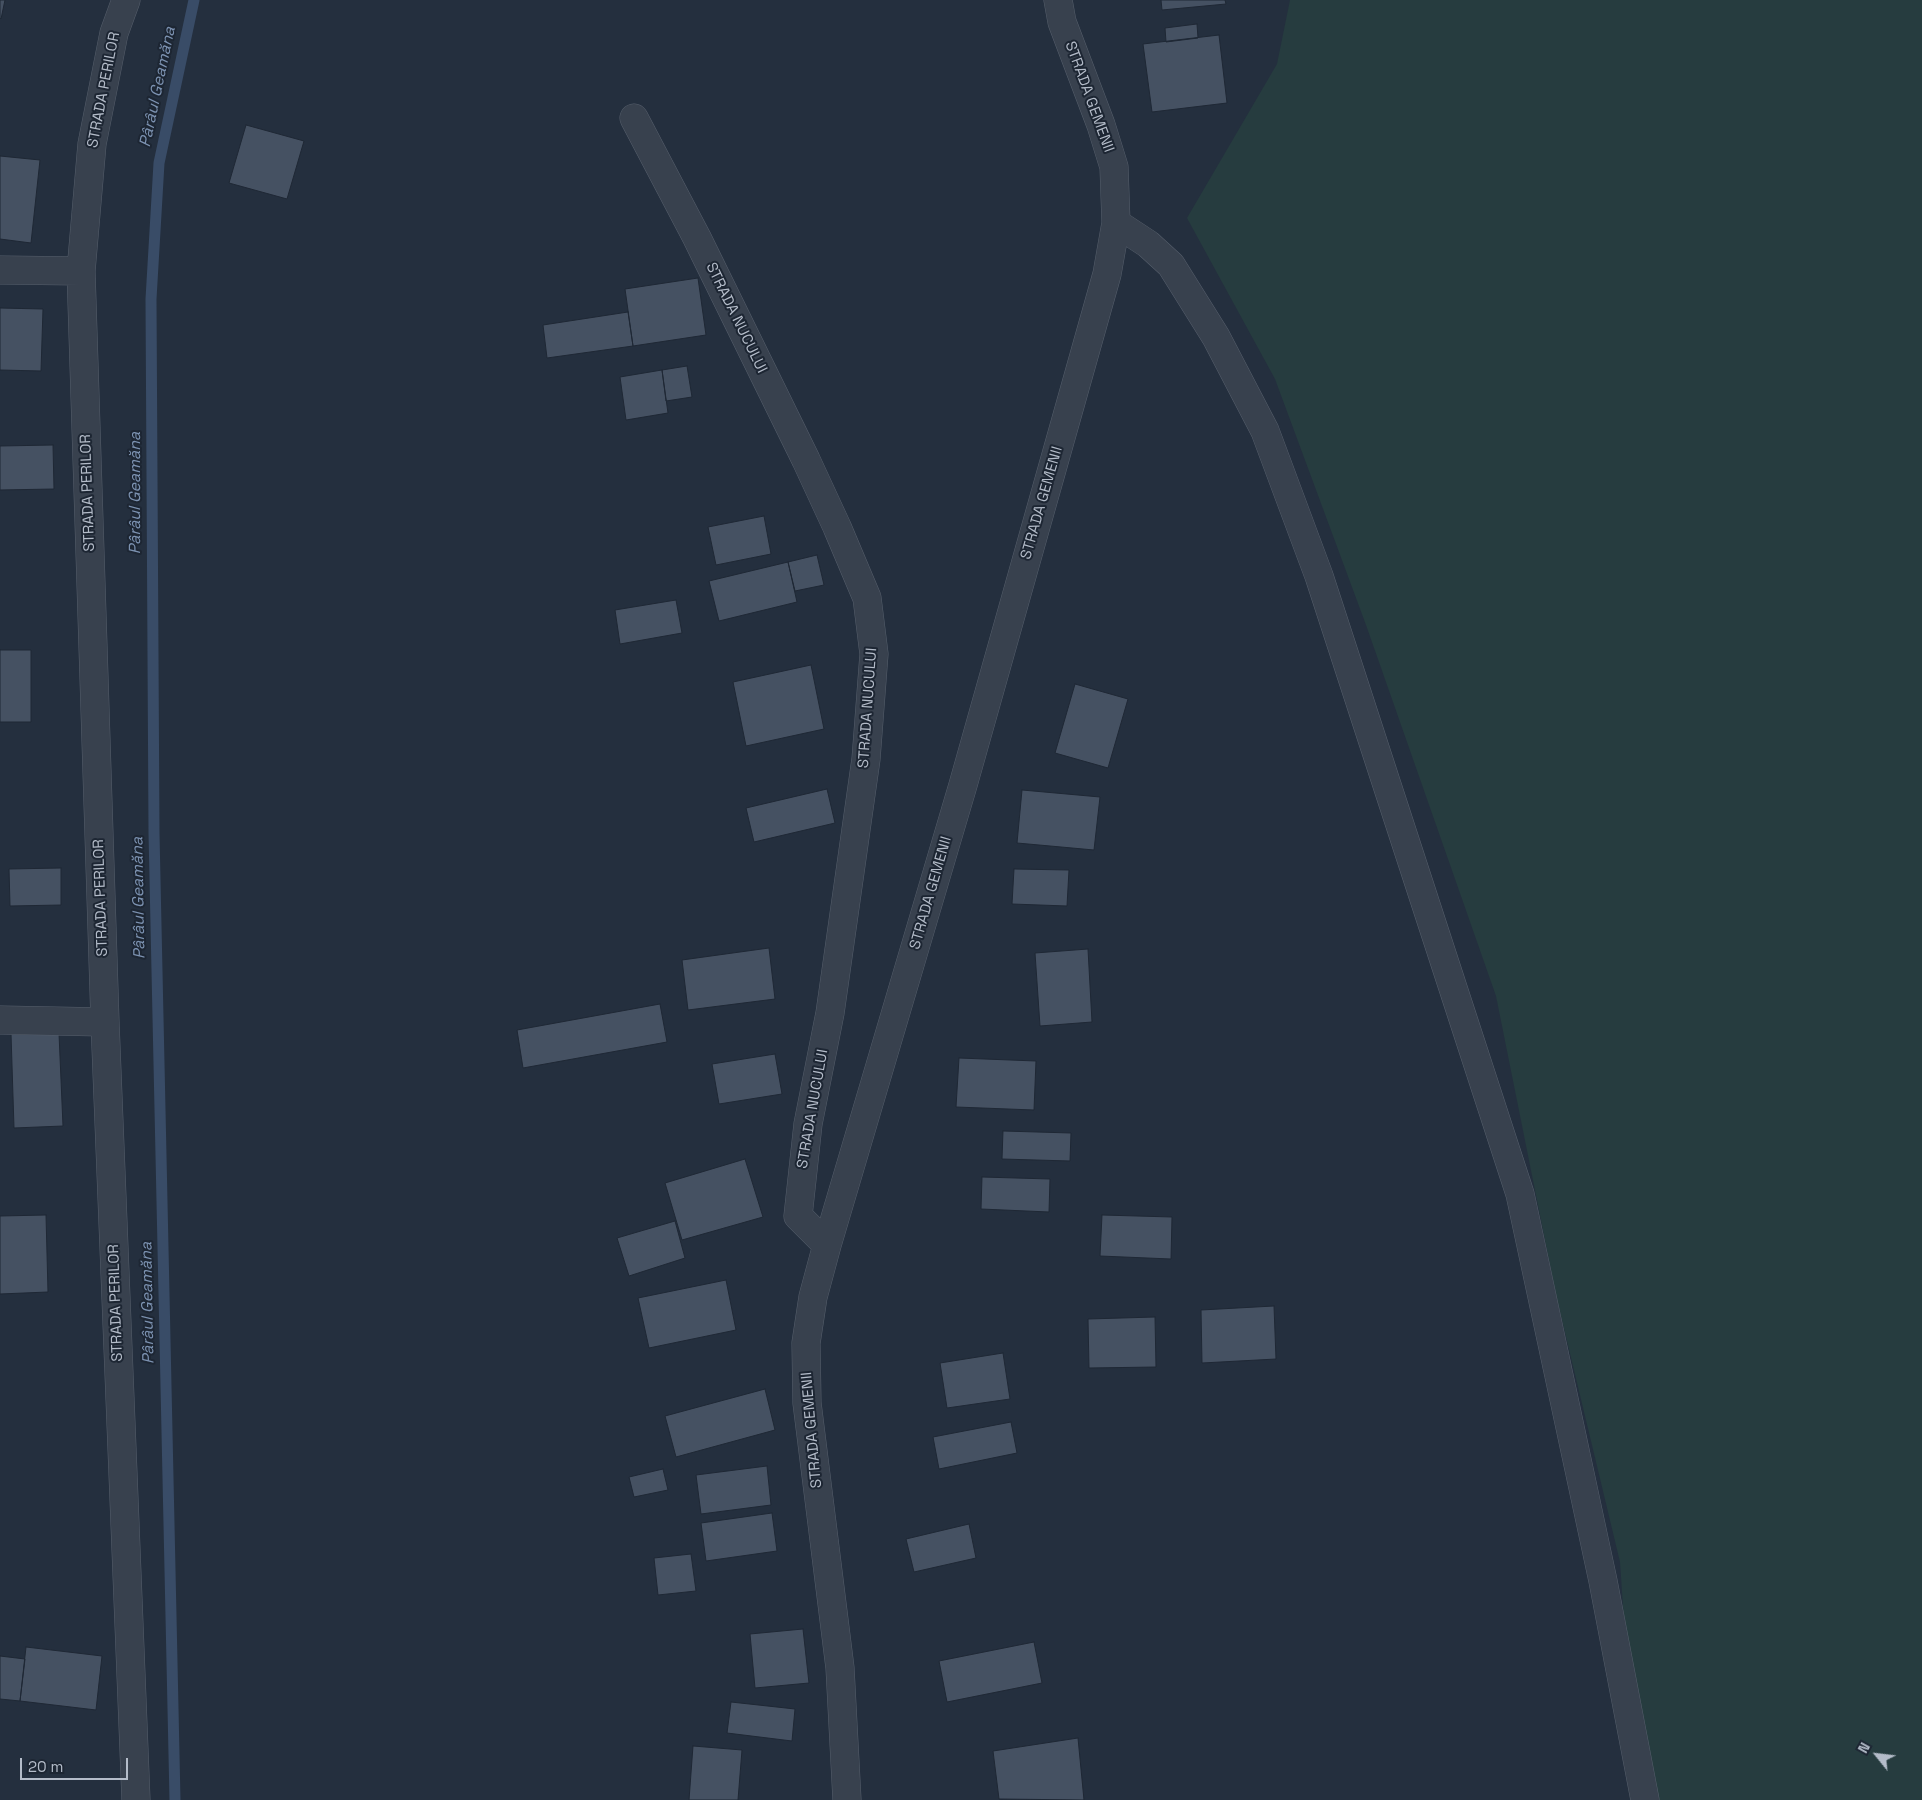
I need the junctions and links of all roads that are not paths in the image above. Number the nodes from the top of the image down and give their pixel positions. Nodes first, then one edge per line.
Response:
1 (126, 0) edge
2 (1058, 0) edge
3 (634, 118) dead end
4 (1116, 223) junction
5 (0, 270) edge
6 (81, 272) junction
7 (0, 1020) edge
8 (105, 1022) junction
9 (826, 1245) junction
10 (136, 1800) edge
11 (847, 1800) edge
12 (1644, 1800) edge

1 - 6 street, STRADA PERILOR
2 - 4 street, STRADA GEMENII
3 - 9 street, STRADA NUCULUI
4 - 9 street, STRADA GEMENII
4 - 12 street
5 - 6 street
6 - 8 street, STRADA PERILOR
7 - 8 street
8 - 10 street, STRADA PERILOR
9 - 11 street, STRADA GEMENII

